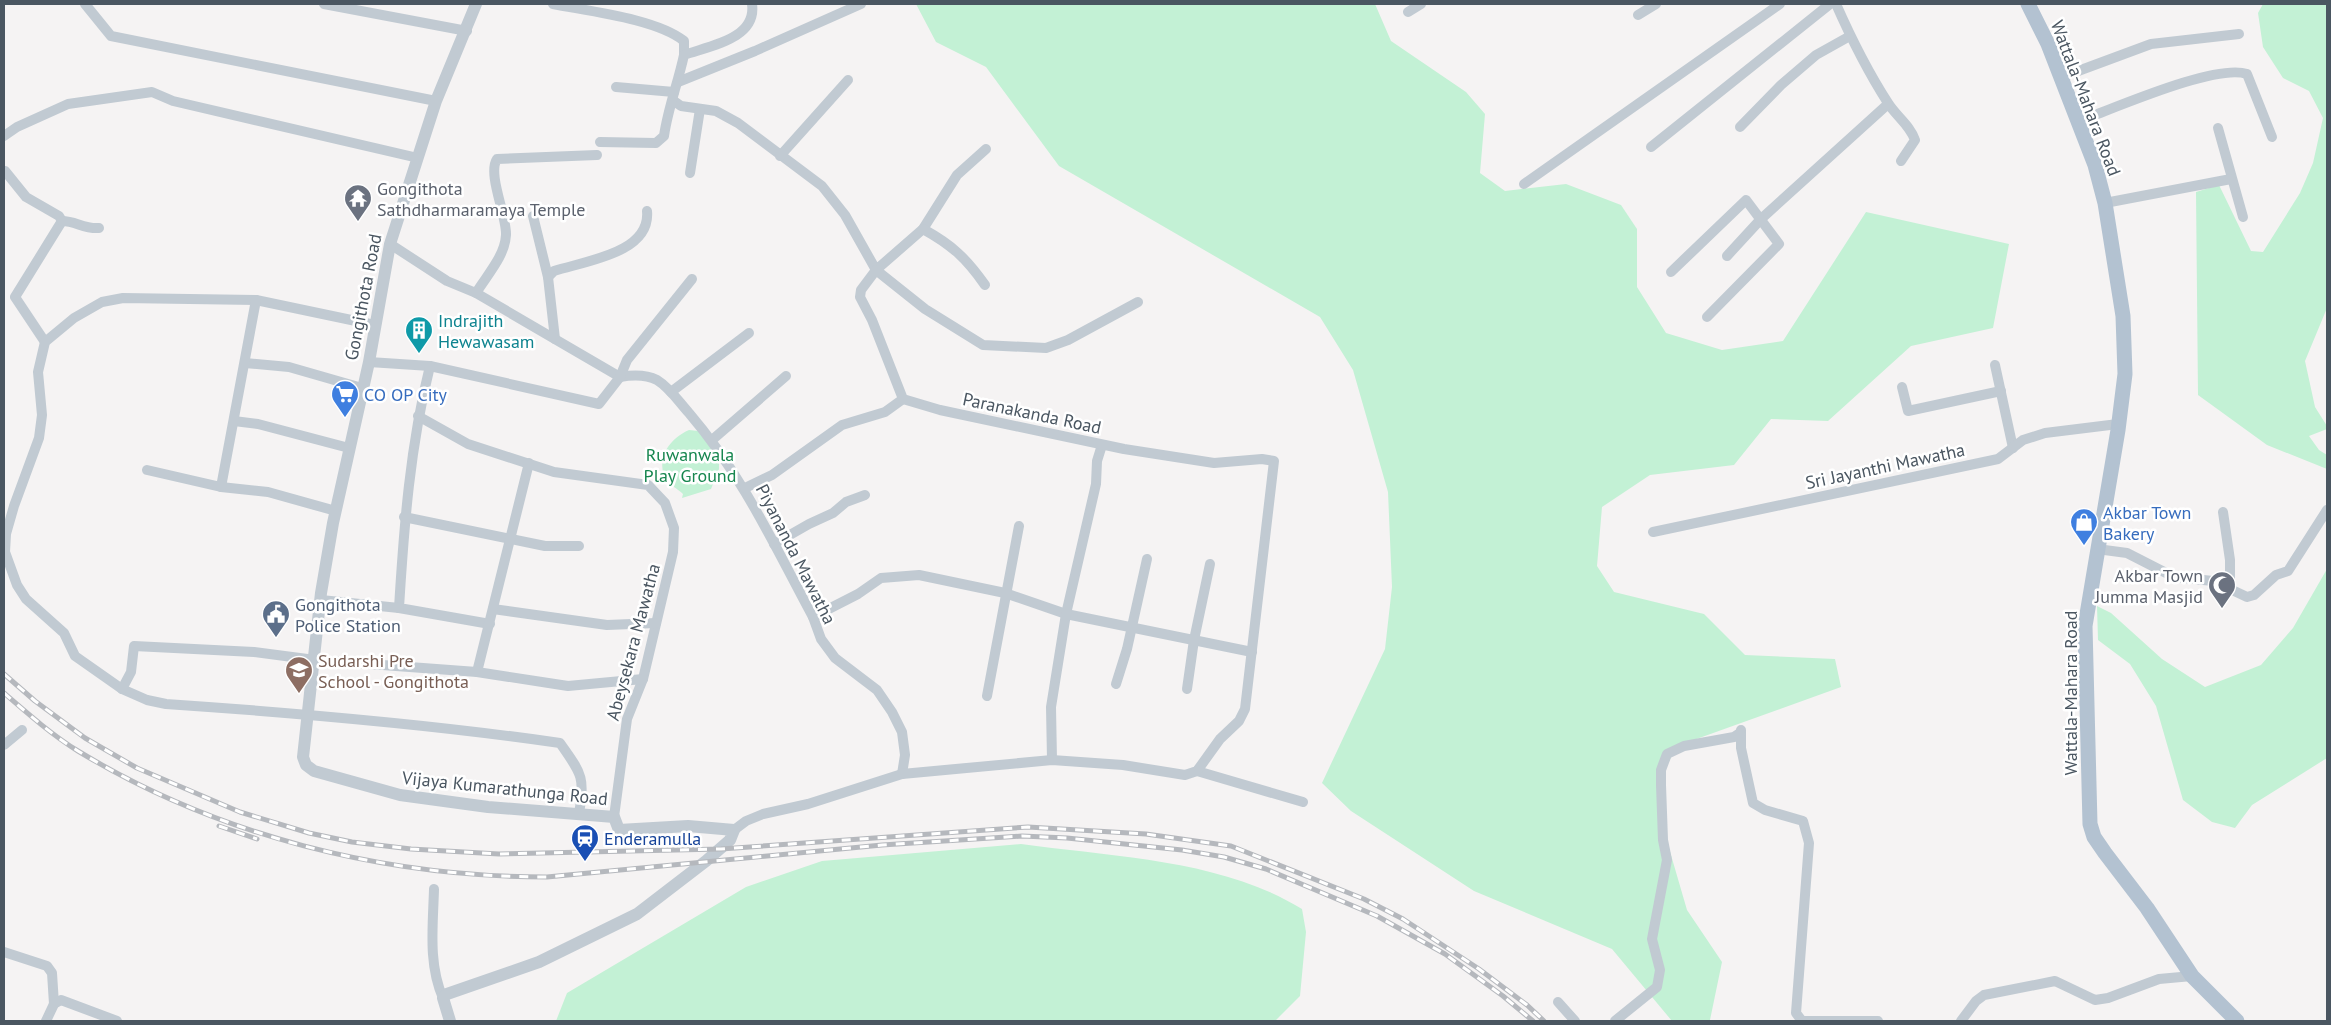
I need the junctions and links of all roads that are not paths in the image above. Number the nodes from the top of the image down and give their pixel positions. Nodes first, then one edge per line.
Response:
1 (85, 4) edge
2 (324, 4) edge
3 (476, 4) edge
4 (553, 4) edge
5 (752, 4) edge
6 (861, 4) edge
7 (1421, 4) edge
8 (1656, 4) edge
9 (1780, 4) edge
10 (1830, 4) edge
11 (1836, 4) edge
12 (2033, 6) edge
13 (1408, 12) dead end
14 (1638, 15) dead end
15 (467, 31) junction
16 (2239, 34) dead end
17 (1850, 36) junction
18 (684, 55) junction
19 (2062, 77) junction
20 (848, 80) dead end
21 (678, 82) junction
22 (616, 87) dead end
23 (674, 96) junction
24 (436, 101) junction
25 (1888, 104) junction
26 (700, 108) junction
27 (2079, 121) junction
28 (1740, 127) dead end
29 (2218, 128) dead end
30 (4, 136) edge
31 (2272, 137) dead end
32 (600, 142) dead end
33 (1651, 147) dead end
34 (986, 148) dead end
35 (597, 155) dead end
36 (780, 156) junction
37 (418, 158) junction
38 (1901, 161) dead end
39 (5, 172) dead end
40 (690, 172) dead end
41 (2231, 180) junction
42 (1524, 184) dead end
43 (2105, 203) junction
44 (647, 211) dead end
45 (533, 216) dead end
46 (2243, 217) dead end
47 (1761, 219) junction
48 (62, 221) junction
49 (99, 228) dead end
50 (923, 228) junction
51 (390, 244) junction
52 (1727, 256) dead end
53 (876, 270) junction
54 (1672, 272) dead end
55 (548, 277) junction
56 (692, 279) dead end
57 (985, 285) dead end
58 (476, 293) junction
59 (256, 300) junction
60 (1138, 302) dead end
61 (1707, 316) dead end
62 (375, 325) junction
63 (749, 333) dead end
64 (555, 339) junction
65 (45, 342) junction
66 (369, 362) junction
67 (245, 363) junction
68 (1996, 365) dead end
69 (430, 366) junction
70 (786, 376) dead end
71 (620, 378) junction
72 (1902, 387) dead end
73 (362, 388) junction
74 (2001, 391) junction
75 (671, 392) junction
76 (903, 399) junction
77 (418, 416) junction
78 (234, 421) junction
79 (2118, 424) junction
80 (712, 440) junction
81 (1102, 445) junction
82 (349, 448) junction
83 (2013, 448) junction
84 (529, 463) junction
85 (146, 470) dead end
86 (221, 487) junction
87 (745, 488) junction
88 (865, 495) dead end
89 (2327, 510) edge
90 (336, 511) junction
91 (2223, 512) dead end
92 (404, 517) junction
93 (1019, 526) dead end
94 (1653, 532) dead end
95 (510, 539) junction
96 (774, 544) junction
97 (579, 546) dead end
98 (2097, 549) junction
99 (1146, 559) dead end
100 (1210, 564) dead end
101 (2230, 590) junction
102 (1005, 593) junction
103 (320, 600) junction
104 (399, 608) junction
105 (493, 609) junction
106 (1066, 614) junction
107 (813, 617) junction
108 (490, 624) junction
109 (656, 624) junction
110 (1130, 626) junction
111 (1194, 640) junction
112 (1252, 652) junction
113 (315, 660) junction
114 (477, 672) junction
115 (643, 679) junction
116 (1116, 684) dead end
117 (1187, 689) dead end
118 (122, 690) junction
119 (987, 696) dead end
120 (308, 713) junction
121 (22, 730) dead end
122 (4, 745) edge
123 (303, 757) joint
124 (1052, 760) junction
125 (1197, 771) junction
126 (902, 774) junction
127 (1303, 802) dead end
128 (579, 813) junction
129 (614, 817) junction
130 (734, 830) junction
131 (434, 889) dead end
132 (4, 952) edge
133 (2192, 976) junction
134 (444, 998) junction
135 (1558, 1002) dead end
136 (54, 1004) junction
137 (46, 1021) edge
138 (118, 1021) edge
139 (450, 1021) edge
140 (1575, 1021) edge
141 (1615, 1021) edge
142 (1878, 1021) edge
143 (1961, 1021) edge
144 (2237, 1021) edge

1 - 24 street
2 - 15 street
3 - 15 street, Gongithota Road
4 - 18 street
5 - 18 street
6 - 21 street
7 - 13 street
8 - 14 street
9 - 42 street
10 - 33 street
11 - 17 street
12 - 19 main road, Wattala-Mahara Road
15 - 24 street, Gongithota Road
16 - 19 street
17 - 25 street
17 - 28 street
18 - 21 street
19 - 27 main road, Wattala-Mahara Road
20 - 36 street
21 - 23 street
22 - 23 street
23 - 26 street
23 - 32 street
24 - 37 street, Gongithota Road
25 - 38 street
25 - 47 street
26 - 36 street
26 - 40 street
27 - 31 street
27 - 43 main road, Wattala-Mahara Road
29 - 41 street
30 - 37 street
34 - 50 street
35 - 58 street
36 - 53 street
37 - 51 street, Gongithota Road
39 - 48 street
41 - 43 street
41 - 46 street
43 - 79 main road, Wattala-Mahara Road
44 - 55 street
45 - 55 street
47 - 52 street
47 - 54 street
47 - 61 street
48 - 49 street
48 - 65 street
50 - 53 street
50 - 57 street
51 - 58 street
51 - 62 street, Gongithota Road
53 - 60 street
53 - 76 street
55 - 64 street
56 - 71 street
58 - 64 street
59 - 62 street
59 - 65 street
59 - 67 street
62 - 66 street, Gongithota Road
63 - 75 street
64 - 71 street
65 - 118 street
66 - 69 street
66 - 73 street, Gongithota Road
67 - 73 street
67 - 78 street
68 - 74 street
69 - 71 street
69 - 77 street
70 - 80 street
71 - 75 street, Piyananda Mawatha
72 - 74 street
73 - 82 street, Gongithota Road
74 - 83 street
75 - 80 street, Piyananda Mawatha
76 - 81 street, Paranakanda Road
76 - 87 street
77 - 84 street, Abeysekara Mawatha
77 - 92 street
78 - 82 street
78 - 86 street
79 - 83 street, Sri Jayanthi Mawatha
79 - 98 main road, Wattala-Mahara Road
80 - 87 street, Piyananda Mawatha
81 - 106 street
81 - 112 street, Paranakanda Road
82 - 90 street, Gongithota Road
83 - 94 street, Sri Jayanthi Mawatha
84 - 95 street
84 - 109 street, Abeysekara Mawatha
85 - 86 street
86 - 90 street
87 - 96 street, Piyananda Mawatha
88 - 96 street
89 - 101 street
90 - 103 street, Gongithota Road
91 - 101 street
92 - 95 street
92 - 104 street
93 - 102 street
95 - 97 street
95 - 105 street
96 - 107 street, Piyananda Mawatha
98 - 101 street
98 - 133 main road, Wattala-Mahara Road
99 - 110 street
100 - 111 street
102 - 106 street
102 - 107 street
102 - 119 street
103 - 104 street
103 - 113 street, Gongithota Road
104 - 108 street
105 - 108 street
105 - 109 street
106 - 110 street
106 - 124 street
107 - 126 street, Piyananda Mawatha
108 - 114 street
109 - 115 street, Abeysekara Mawatha
110 - 111 street
110 - 116 street
111 - 112 street
111 - 117 street
112 - 125 street
113 - 114 street
113 - 118 street
113 - 120 street, Gongithota Road
114 - 115 street
115 - 129 street, Abeysekara Mawatha
118 - 120 street
120 - 123 street, Gongithota Road
120 - 128 street
121 - 122 street
123 - 128 street, Vijaya Kumarathunga Road
124 - 125 street
124 - 126 street
125 - 127 street
126 - 130 street
128 - 129 street, Vijaya Kumarathunga Road
129 - 130 street, Vijaya Kumarathunga Road
130 - 134 street
131 - 134 street
132 - 136 street
133 - 143 street
133 - 144 main road, Wattala-Mahara Road
134 - 139 street
135 - 140 street
136 - 137 street
136 - 138 street
141 - 142 street

